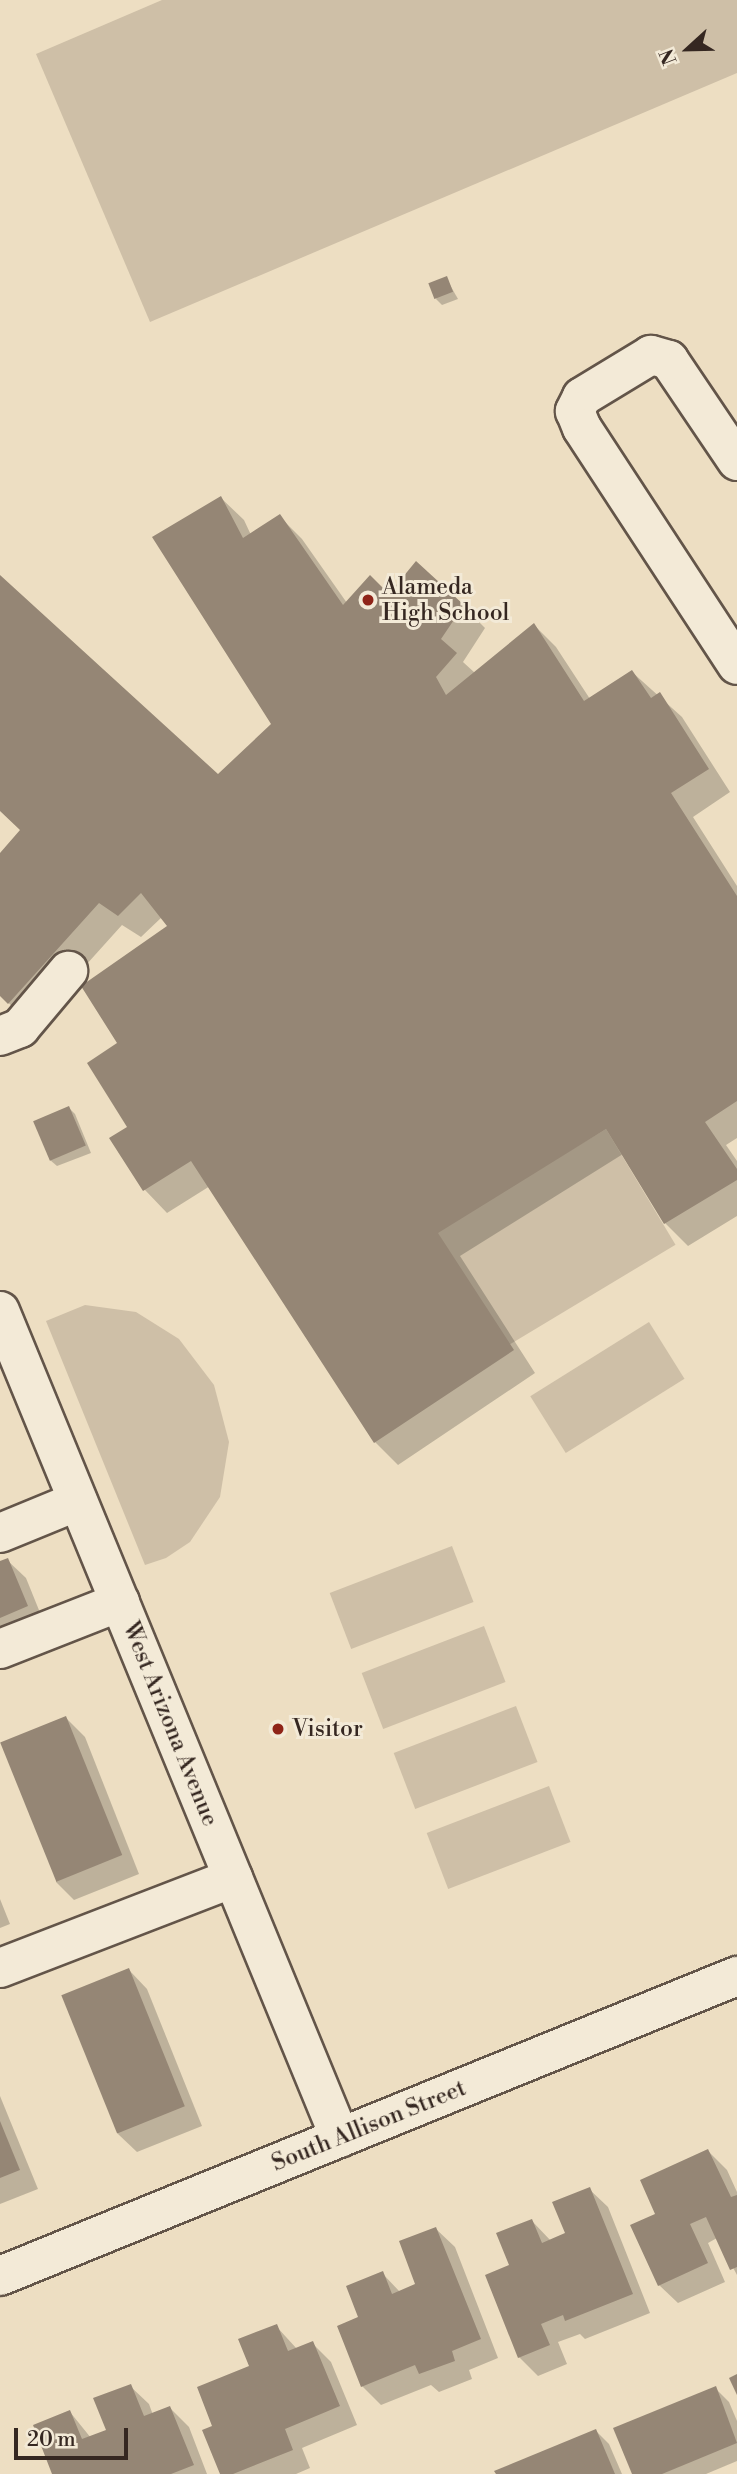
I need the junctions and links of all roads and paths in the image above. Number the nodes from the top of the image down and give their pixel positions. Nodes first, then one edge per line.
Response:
1 (737, 461) edge
2 (737, 665) edge
3 (68, 971) dead end
4 (0, 1036) edge
5 (0, 1311) edge
6 (78, 1502) junction
7 (0, 1533) edge
8 (120, 1602) junction
9 (0, 1649) edge
10 (233, 1878) junction
11 (0, 1968) edge
12 (737, 1976) edge
13 (340, 2138) junction
14 (0, 2276) edge

1 - 2 street
3 - 4 street
5 - 6 street, West Arizona Avenue
6 - 7 street
6 - 8 street, West Arizona Avenue
8 - 9 street
8 - 10 street, West Arizona Avenue
10 - 11 street
10 - 13 street, West Arizona Avenue
12 - 13 street, South Allison Street
13 - 14 street, South Allison Street

